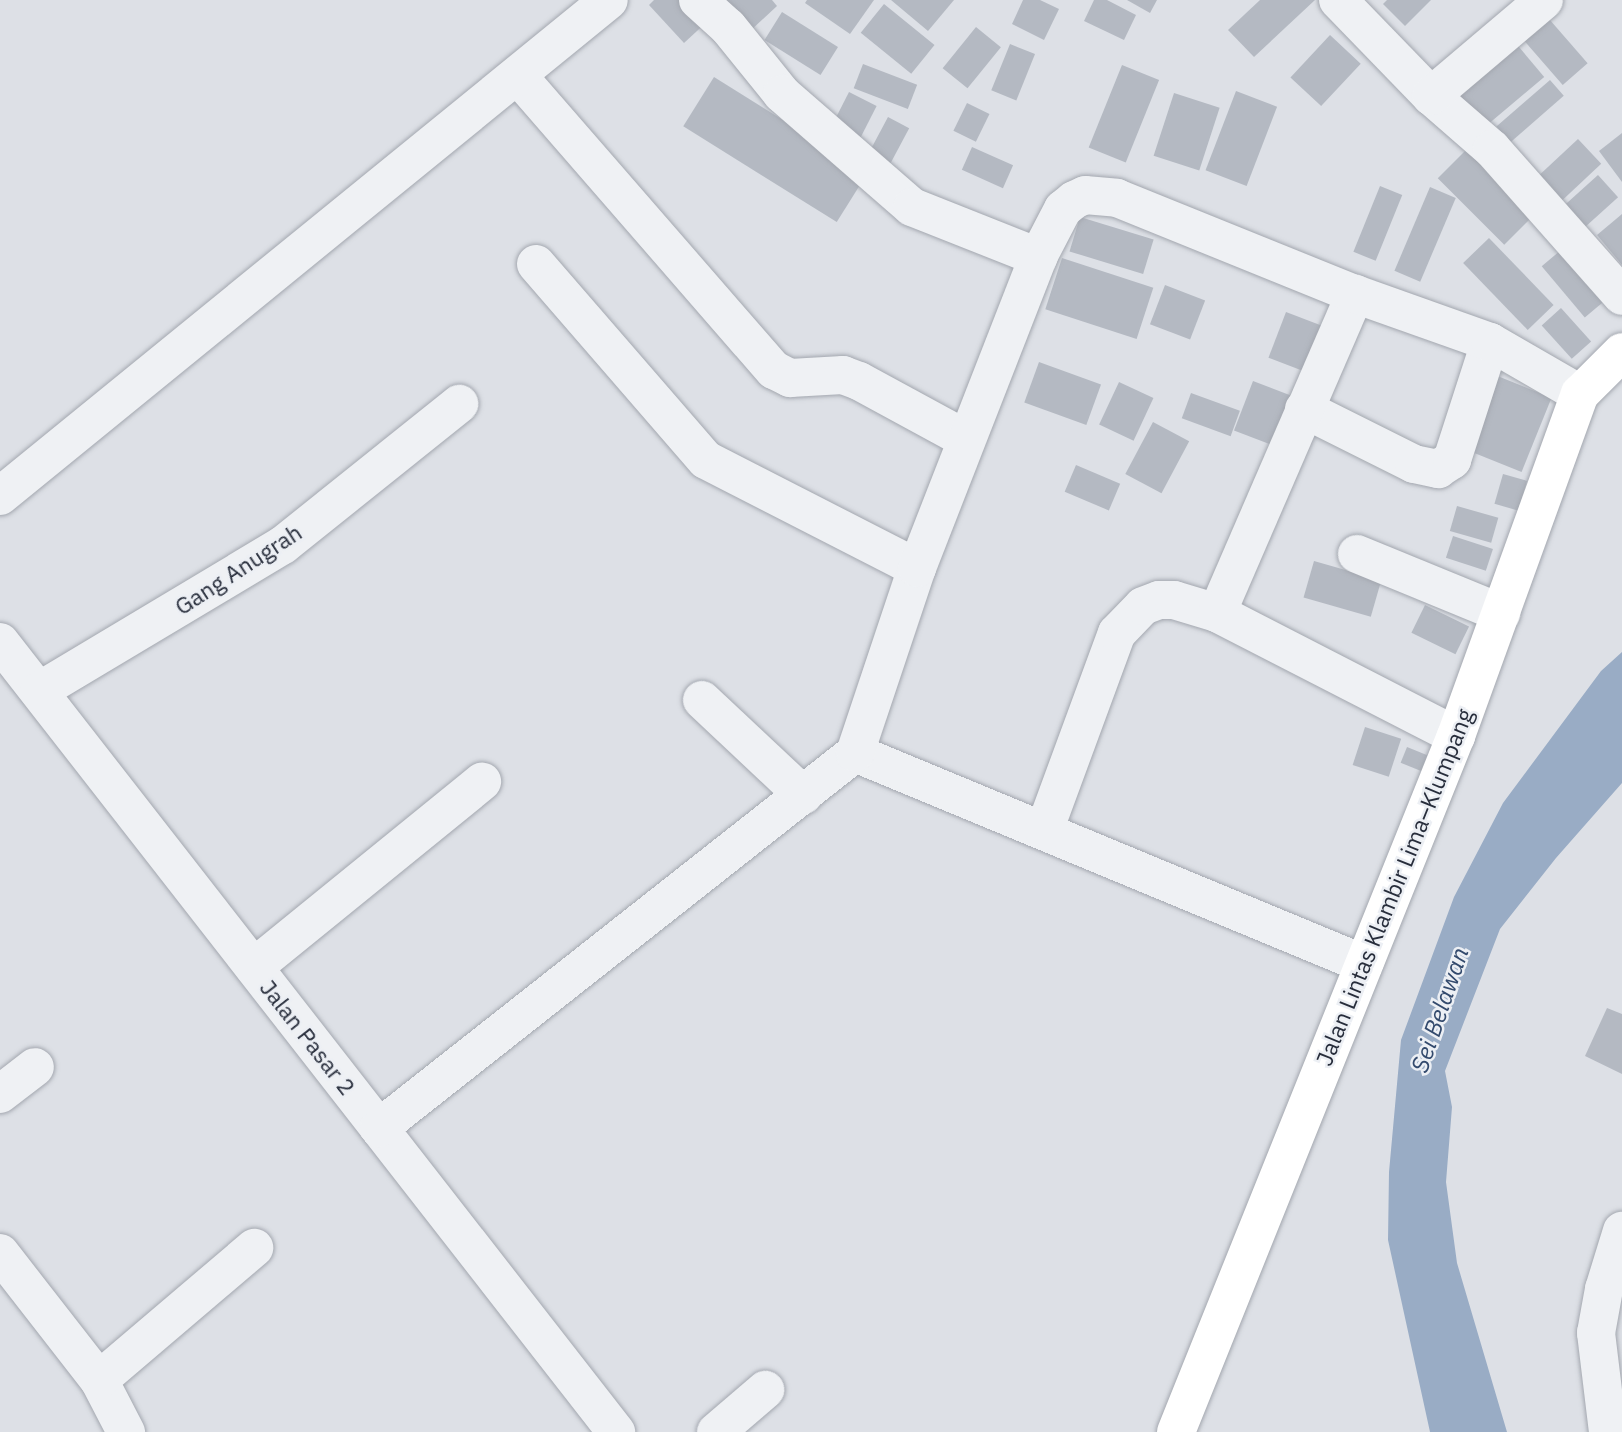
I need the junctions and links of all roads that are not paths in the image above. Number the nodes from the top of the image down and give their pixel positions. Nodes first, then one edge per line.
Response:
1 (609, 0) edge
2 (698, 0) edge
3 (1545, 0) edge
4 (1348, 3) edge
5 (518, 76) junction
6 (1431, 96) junction
7 (1038, 257) junction
8 (536, 264) dead end
9 (1355, 294) junction
10 (1622, 296) edge
11 (1490, 342) junction
12 (1622, 352) edge
13 (1580, 394) junction
14 (459, 404) dead end
15 (1304, 409) junction
16 (967, 439) junction
17 (0, 496) edge
18 (1357, 554) dead end
19 (917, 568) junction
20 (1501, 612) junction
21 (1217, 613) junction
22 (0, 642) edge
23 (39, 691) junction
24 (702, 700) dead end
25 (1456, 736) junction
26 (855, 753) junction
27 (482, 782) dead end
28 (803, 795) junction
29 (1044, 831) junction
30 (1364, 964) junction
31 (254, 967) junction
32 (35, 1068) dead end
33 (0, 1094) edge
34 (379, 1128) junction
35 (1622, 1231) edge
36 (254, 1248) dead end
37 (0, 1253) edge
38 (99, 1380) junction
39 (765, 1390) dead end
40 (126, 1432) edge
41 (616, 1432) edge
42 (716, 1432) edge
43 (1176, 1432) edge
44 (1608, 1432) edge

1 - 5 street
2 - 7 street
3 - 6 street
4 - 6 street
5 - 16 street
5 - 17 street
6 - 10 street
7 - 9 street
7 - 16 street
8 - 19 street
9 - 11 street
9 - 15 street
11 - 13 street
11 - 15 street
12 - 13 main road, Jalan Lintas Klambir Lima–Klumpang
13 - 20 main road, Jalan Lintas Klambir Lima–Klumpang
14 - 23 street, Gang Anugrah
15 - 21 street
16 - 19 street
18 - 20 street
19 - 26 street
20 - 25 main road, Jalan Lintas Klambir Lima–Klumpang
21 - 25 street
21 - 29 street
22 - 23 street, Jalan Pasar 2
23 - 31 street, Jalan Pasar 2
24 - 28 street
25 - 30 main road, Jalan Lintas Klambir Lima–Klumpang
26 - 28 street
26 - 29 street
27 - 31 street
28 - 34 street
29 - 30 street
30 - 43 main road, Jalan Lintas Klambir Lima–Klumpang
31 - 34 street, Jalan Pasar 2
32 - 33 street
34 - 41 street, Jalan Pasar 2
35 - 44 street
36 - 38 street
37 - 38 street
38 - 40 street
39 - 42 street

